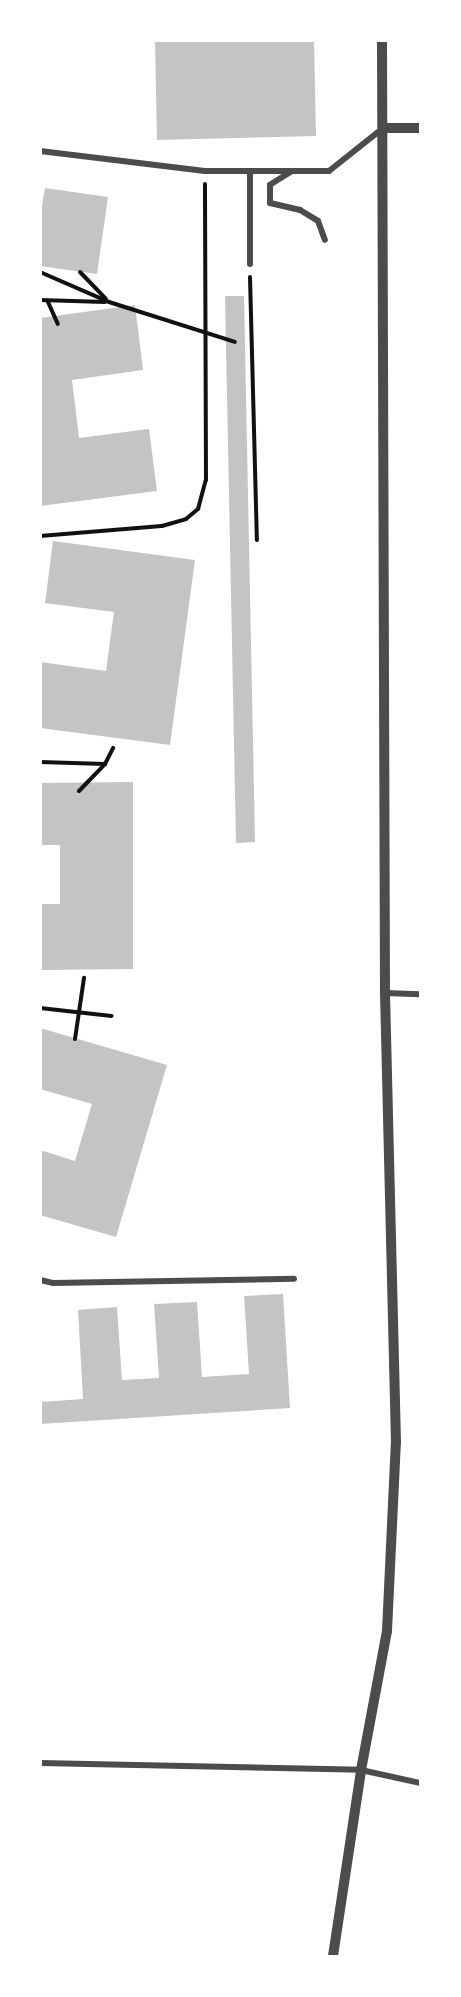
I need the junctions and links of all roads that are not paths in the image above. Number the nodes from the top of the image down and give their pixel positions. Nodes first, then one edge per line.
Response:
1 (382, 40) edge
2 (384, 128) junction
3 (420, 128) edge
4 (40, 151) edge
5 (250, 171) junction
6 (293, 171) junction
7 (325, 240) dead end
8 (250, 264) road end
9 (385, 993) junction
10 (420, 994) edge
11 (294, 1279) dead end
12 (40, 1280) edge
13 (40, 1763) edge
14 (361, 1770) junction
15 (420, 1783) edge
16 (333, 1956) edge

1 - 2 street
2 - 3 street
2 - 6 street
2 - 9 street
4 - 5 street
5 - 6 street
5 - 8 street
6 - 7 street
9 - 10 street
9 - 14 street
11 - 12 street
13 - 14 street
14 - 15 street
14 - 16 street

